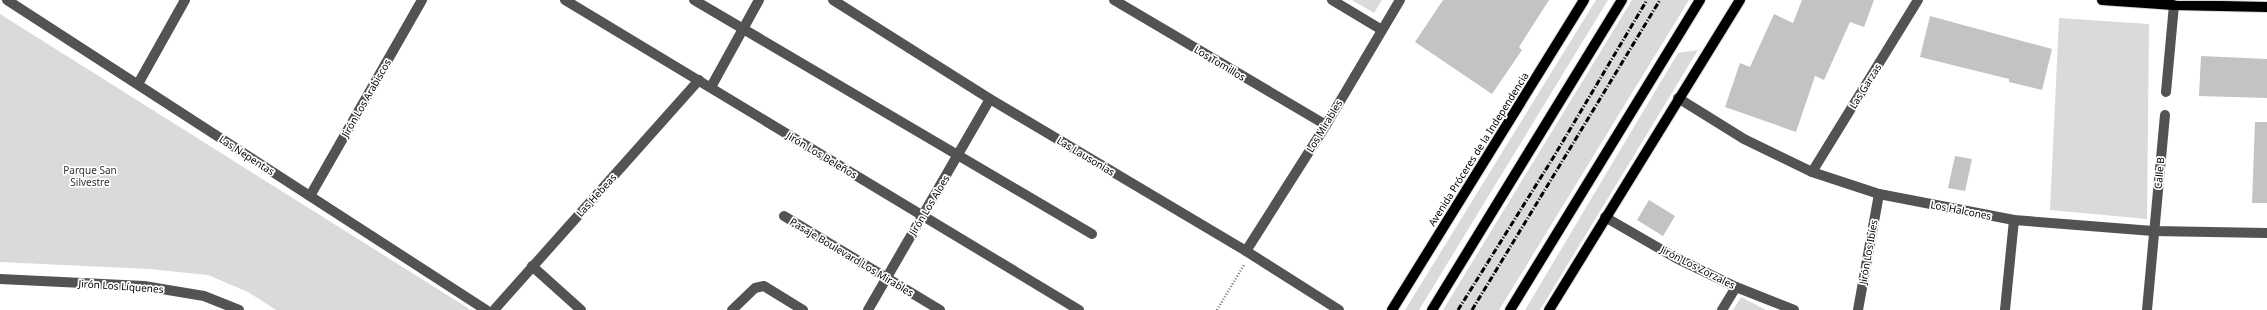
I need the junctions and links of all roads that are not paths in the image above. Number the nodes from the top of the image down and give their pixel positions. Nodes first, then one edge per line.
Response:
1 (7, 0) edge
2 (185, 0) edge
3 (422, 0) edge
4 (565, 0) edge
5 (694, 0) edge
6 (759, 0) edge
7 (833, 0) edge
8 (1114, 0) edge
9 (1332, 0) edge
10 (1400, 0) edge
11 (1584, 0) edge
12 (1622, 0) edge
13 (1700, 0) edge
14 (1740, 0) edge
15 (1918, 0) edge
16 (2102, 0) edge
17 (2174, 5) junction
18 (2267, 8) edge
19 (743, 29) junction
20 (1382, 30) junction
21 (699, 80) junction
22 (138, 84) junction
23 (710, 87) junction
24 (2166, 92) dead end
25 (1678, 98) junction
26 (990, 99) junction
27 (2164, 115) dead end
28 (1326, 125) junction
29 (958, 156) junction
30 (1812, 172) junction
31 (1879, 194) junction
32 (310, 196) junction
33 (923, 215) junction
34 (784, 216) dead end
35 (1605, 217) junction
36 (2014, 220) junction
37 (2153, 231) junction
38 (2267, 233) edge
39 (1092, 234) dead end
40 (1248, 253) junction
41 (532, 266) junction
42 (886, 278) junction
43 (0, 279) edge
44 (1736, 287) junction
45 (239, 310) edge
46 (486, 310) edge
47 (494, 310) edge
48 (581, 310) edge
49 (732, 310) edge
50 (803, 310) edge
51 (868, 310) edge
52 (940, 310) edge
53 (1079, 310) edge
54 (1339, 310) edge
55 (1392, 310) edge
56 (1432, 310) edge
57 (1510, 310) edge
58 (1549, 310) edge
59 (1722, 310) edge
60 (1794, 310) edge
61 (1858, 310) edge
62 (2005, 310) edge
63 (2147, 310) edge

1 - 22 street, Las Nepentas
2 - 22 street
3 - 32 street, Jirón Los Arabiscos
4 - 21 street, Jirón Los Beleños
5 - 19 street
6 - 19 street
7 - 26 street, Las Lausonias
8 - 28 street, Los Tomillos
9 - 20 street
10 - 20 street, Los Mirables
11 - 55 main road, Avenida Próceres de la Independencia
12 - 56 main road
13 - 57 main road
14 - 25 main road
15 - 30 street, Las Garzas
16 - 17 main road
17 - 18 main road
17 - 24 street
19 - 23 street
19 - 29 street
20 - 28 street, Los Mirables
21 - 23 street, Jirón Los Beleños
21 - 41 street, Las Hebeas
22 - 32 street, Las Nepentas
23 - 33 street, Jirón Los Beleños
25 - 30 street, Los Halcones
25 - 35 main road
26 - 29 street, Jirón Los Aloes
26 - 40 street, Las Lausonias
27 - 37 street, Calle B
28 - 40 street, Los Mirables
29 - 33 street, Jirón Los Aloes
29 - 39 street
30 - 31 street, Los Halcones
31 - 36 street, Los Halcones
31 - 61 street, Jirón Los Ibíes
32 - 46 street, Las Nepentas
33 - 42 street, Jirón Los Aloes
33 - 53 street, Jirón Los Beleños
34 - 42 street, Pasaje Boulevard Los Mirables
35 - 44 street, Jirón Los Zorzales
35 - 58 main road
36 - 37 street, Los Halcones
36 - 62 street
37 - 38 street, Los Halcones
37 - 63 street, Calle B
40 - 54 street, Las Lausonias
41 - 47 street, Las Hebeas
41 - 48 street
42 - 51 street, Jirón Los Aloes
42 - 52 street, Pasaje Boulevard Los Mirables
43 - 45 street, Jirón Los Líquenes
44 - 59 street
44 - 60 street, Jirón Los Zorzales
49 - 50 street

